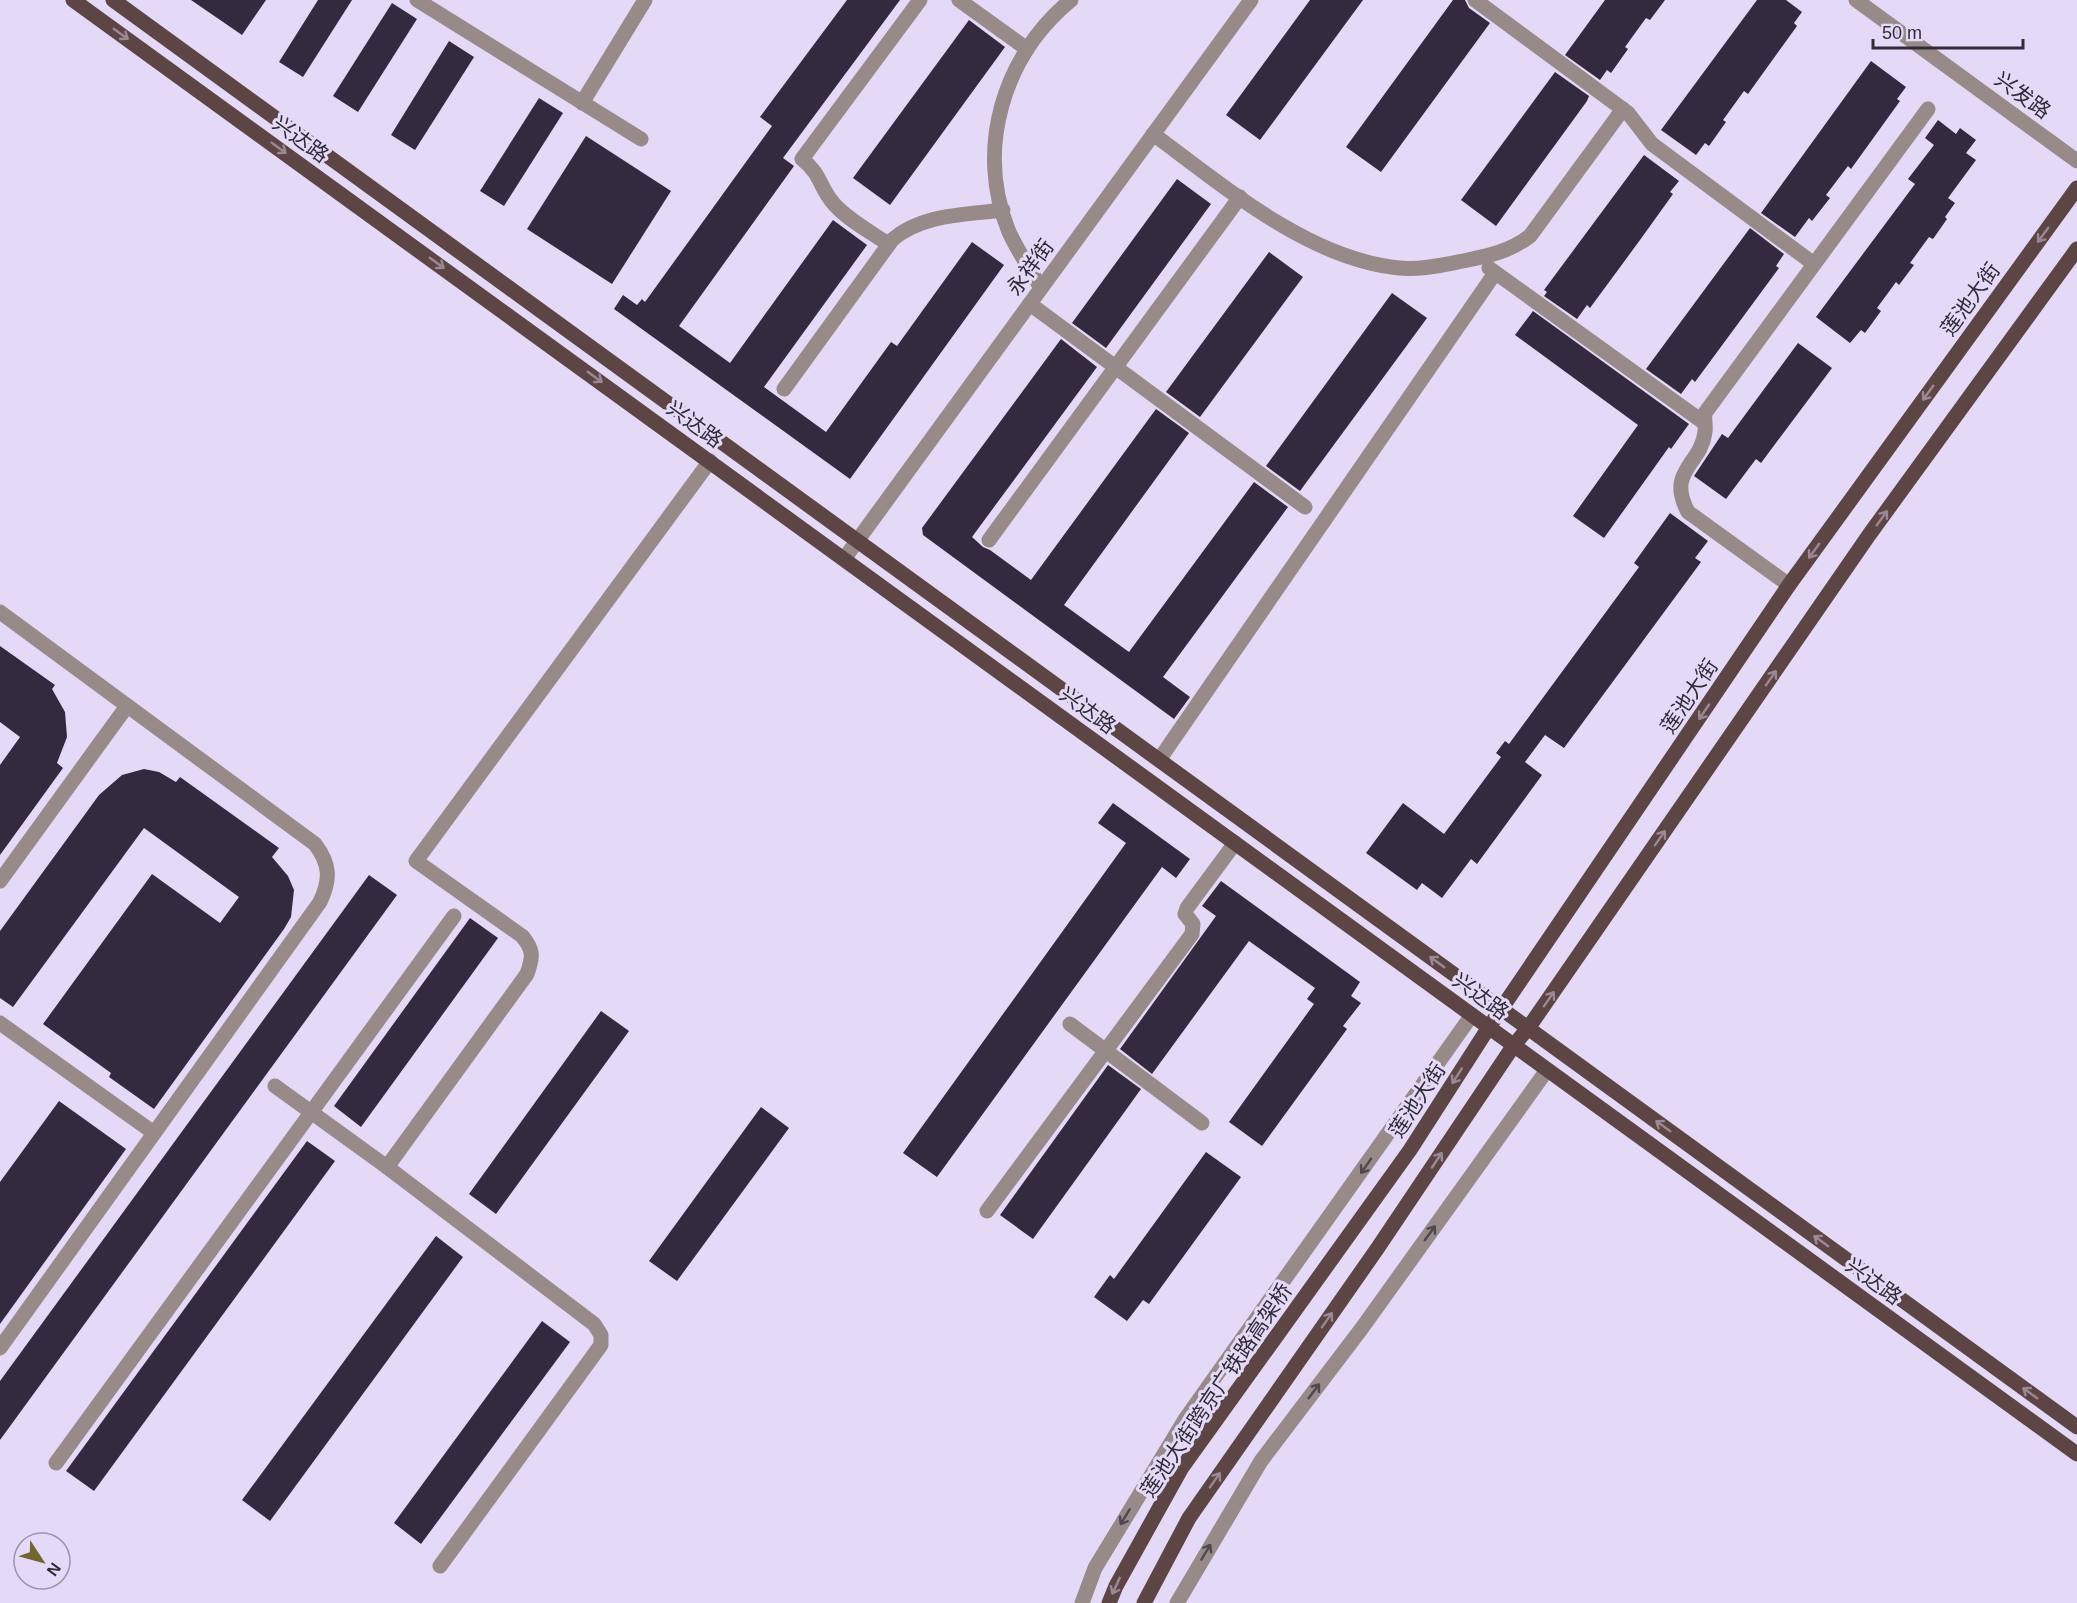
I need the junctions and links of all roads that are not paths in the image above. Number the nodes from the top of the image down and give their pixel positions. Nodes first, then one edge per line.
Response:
1 (74, 0) edge
2 (113, 0) edge
3 (417, 0) edge
4 (645, 0) edge
5 (920, 0) edge
6 (959, 0) edge
7 (1071, 0) edge
8 (1251, 0) edge
9 (1475, 0) edge
10 (1856, 0) edge
11 (1027, 49) junction
12 (582, 103) junction
13 (1623, 109) junction
14 (1928, 109) dead end
15 (1153, 134) junction
16 (641, 139) dead end
17 (2077, 161) edge
18 (2077, 188) edge
19 (1240, 198) junction
20 (1003, 210) junction
21 (888, 244) junction
22 (2077, 249) edge
23 (1475, 258) junction
24 (1814, 264) junction
25 (1495, 273) junction
26 (1041, 288) junction
27 (1029, 304) junction
28 (1116, 367) junction
29 (784, 389) dead end
30 (1703, 422) junction
31 (710, 461) junction
32 (1305, 507) dead end
33 (989, 540) dead end
34 (857, 541) junction
35 (844, 559) junction
36 (1789, 585) junction
37 (0, 612) edge
38 (127, 705) junction
39 (1159, 760) junction
40 (1235, 843) junction
41 (0, 881) edge
42 (454, 916) dead end
43 (1503, 1010) junction
44 (1472, 1015) junction
45 (0, 1023) edge
46 (1070, 1024) dead end
47 (1489, 1027) junction
48 (1529, 1028) junction
49 (1514, 1045) junction
50 (1106, 1051) junction
51 (1547, 1070) junction
52 (274, 1086) dead end
53 (311, 1113) junction
54 (1202, 1123) dead end
55 (154, 1133) junction
56 (387, 1167) junction
57 (987, 1211) dead end
58 (1348, 1237) joint
59 (1, 1344) edge
60 (2077, 1427) edge
61 (2077, 1455) edge
62 (56, 1463) dead end
63 (440, 1566) dead end
64 (1082, 1603) edge
65 (1109, 1603) edge
66 (1144, 1603) edge
67 (1177, 1603) edge

1 -> 31 main road, 兴达路
2 - 34 main road, 兴达路
3 - 12 street
4 - 12 street
5 - 21 street
6 - 11 street
7 - 11 street
8 - 15 street, 永祥街
9 - 13 street
10 - 17 street, 兴发路
11 - 20 street
12 - 16 street
13 - 23 street
13 - 24 street
14 - 24 street
15 - 19 street
15 - 26 street, 永祥街
18 -> 36 main road, 莲池大街
19 - 23 street
19 - 28 street
20 - 21 street
20 - 26 street
21 - 29 street
48 -> 22 main road
23 - 25 street
24 - 30 street
25 - 30 street
25 - 39 street
26 - 27 street, 永祥街
27 - 28 street
27 - 34 street, 永祥街
28 - 32 street
28 - 33 street
30 - 36 street
31 - 35 main road, 兴达路
31 - 56 street
34 - 35 street, 永祥街
34 - 39 main road, 兴达路
35 - 40 main road, 兴达路
36 -> 43 main road, 莲池大街
37 - 38 street
38 - 41 street
38 - 55 street
43 -> 39 main road, 兴达路
40 - 44 main road, 兴达路
40 - 50 street
42 - 53 street
43 - 47 main road, 莲池大街
43 - 48 main road, 兴达路
44 - 47 main road, 兴达路
44 -> 64 street
45 - 55 street
46 - 50 street
47 - 49 main road, 兴达路
47 -> 58 main road, 莲池大街
48 - 49 main road
60 -> 48 main road, 兴达路
49 - 51 main road, 兴达路
66 -> 49 main road
50 - 54 street
50 - 57 street
51 - 61 main road, 兴达路
67 -> 51 street
52 - 53 street
53 - 56 street
53 - 62 street
55 - 59 street
56 - 63 street
58 -> 65 main road, 莲池大街跨京广铁路高架桥

